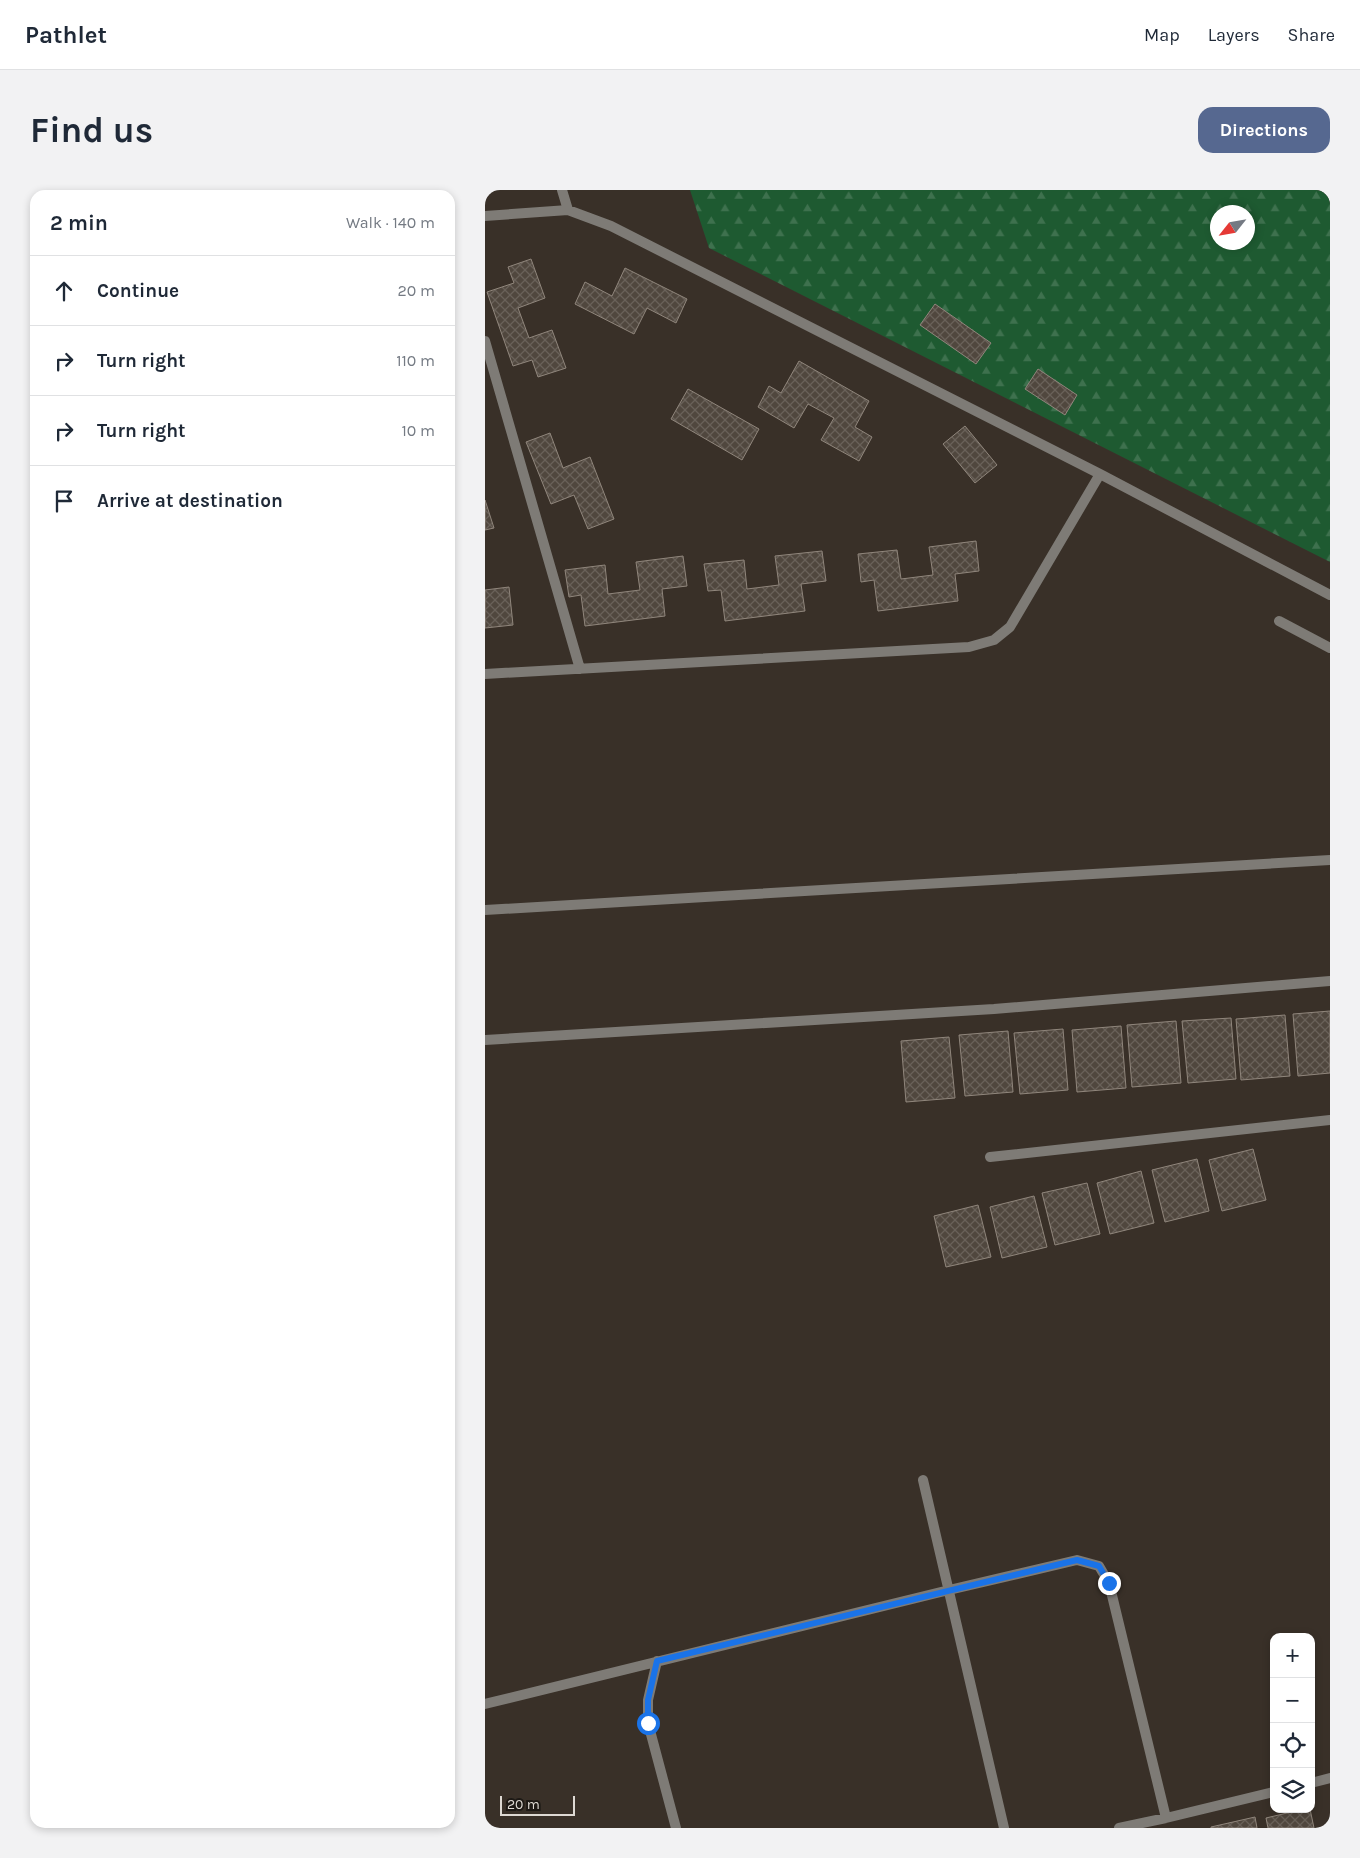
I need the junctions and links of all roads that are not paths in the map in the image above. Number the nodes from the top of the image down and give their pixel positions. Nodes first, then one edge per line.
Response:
1 (562, 190) edge
2 (568, 210) junction
3 (485, 216) edge
4 (485, 341) edge
5 (1100, 474) junction
6 (1330, 596) edge
7 (1279, 621) dead end
8 (1330, 648) edge
9 (579, 669) junction
10 (485, 674) edge
11 (1330, 860) edge
12 (485, 910) edge
13 (1330, 981) edge
14 (485, 1040) edge
15 (1330, 1120) edge
16 (990, 1157) dead end
17 (923, 1480) dead end
18 (949, 1590) junction
19 (657, 1661) junction
20 (485, 1704) edge
21 (1330, 1778) edge
22 (1315, 1782) edge
23 (1270, 1793) edge
24 (1166, 1818) junction
25 (676, 1828) edge
26 (1004, 1828) edge
27 (1119, 1828) edge

1 - 2 street
2 - 3 street
2 - 5 street
4 - 9 street
5 - 6 street
5 - 9 street
7 - 8 street
9 - 10 street
11 - 12 street
13 - 14 street
15 - 16 street
17 - 18 street
18 - 19 street
18 - 24 street
18 - 26 street
19 - 20 street
19 - 25 street
21 - 22 street
23 - 24 street
24 - 27 street

